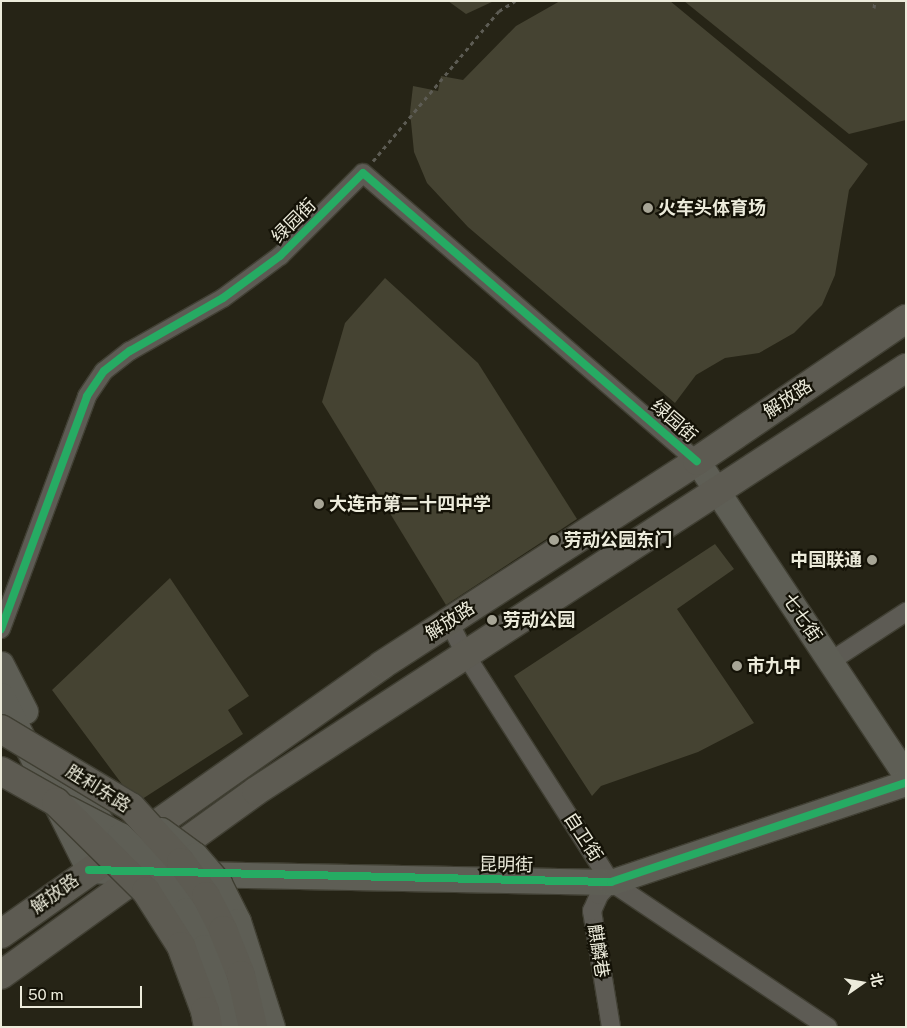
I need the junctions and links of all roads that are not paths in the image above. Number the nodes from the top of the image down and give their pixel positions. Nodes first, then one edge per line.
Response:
1 (906, 319) edge
2 (906, 368) edge
3 (697, 461) junction
4 (717, 492) junction
5 (906, 612) edge
6 (449, 622) junction
7 (1, 629) edge
8 (465, 654) junction
9 (831, 660) junction
10 (1, 664) edge
11 (1, 695) edge
12 (16, 724) edge
13 (1, 771) edge
14 (906, 775) edge
15 (906, 783) edge
16 (56, 802) junction
17 (131, 807) junction
18 (120, 849) junction
19 (89, 870) junction
20 (144, 873) junction
21 (611, 882) junction
22 (1, 934) edge
23 (1, 975) edge
24 (208, 1027) edge
25 (230, 1027) edge
26 (254, 1027) edge
27 (272, 1027) edge
28 (611, 1027) edge
29 (828, 1027) edge

1 - 3 main road, 解放路
2 - 4 main road, 解放路
3 - 4 main road, 七七街
3 - 6 main road, 解放路
3 - 7 street, 绿园街
4 - 8 main road, 解放路
4 - 9 main road, 七七街
5 - 9 street
6 - 8 street, 自卫街
6 - 18 main road, 解放路
8 - 20 main road, 解放路
8 - 21 street, 自卫街
9 - 14 main road, 七七街
10 - 12 main road
11 - 12 main road
12 - 17 main road, 胜利东路, bridge
12 - 18 main road
12 - 19 main road
13 - 16 main road, bridge
15 - 21 main road, 昆明街
16 - 24 main road, bridge
16 - 25 main road, bridge
17 - 26 main road, 胜利东路, bridge
17 - 27 main road, bridge
18 - 19 main road, 解放路
19 - 20 main road, 昆明街
19 - 22 main road, 解放路
20 - 21 main road, 昆明街
20 - 23 main road, 解放路
21 - 28 street, 麒麟巷
21 - 29 street, 自卫街

